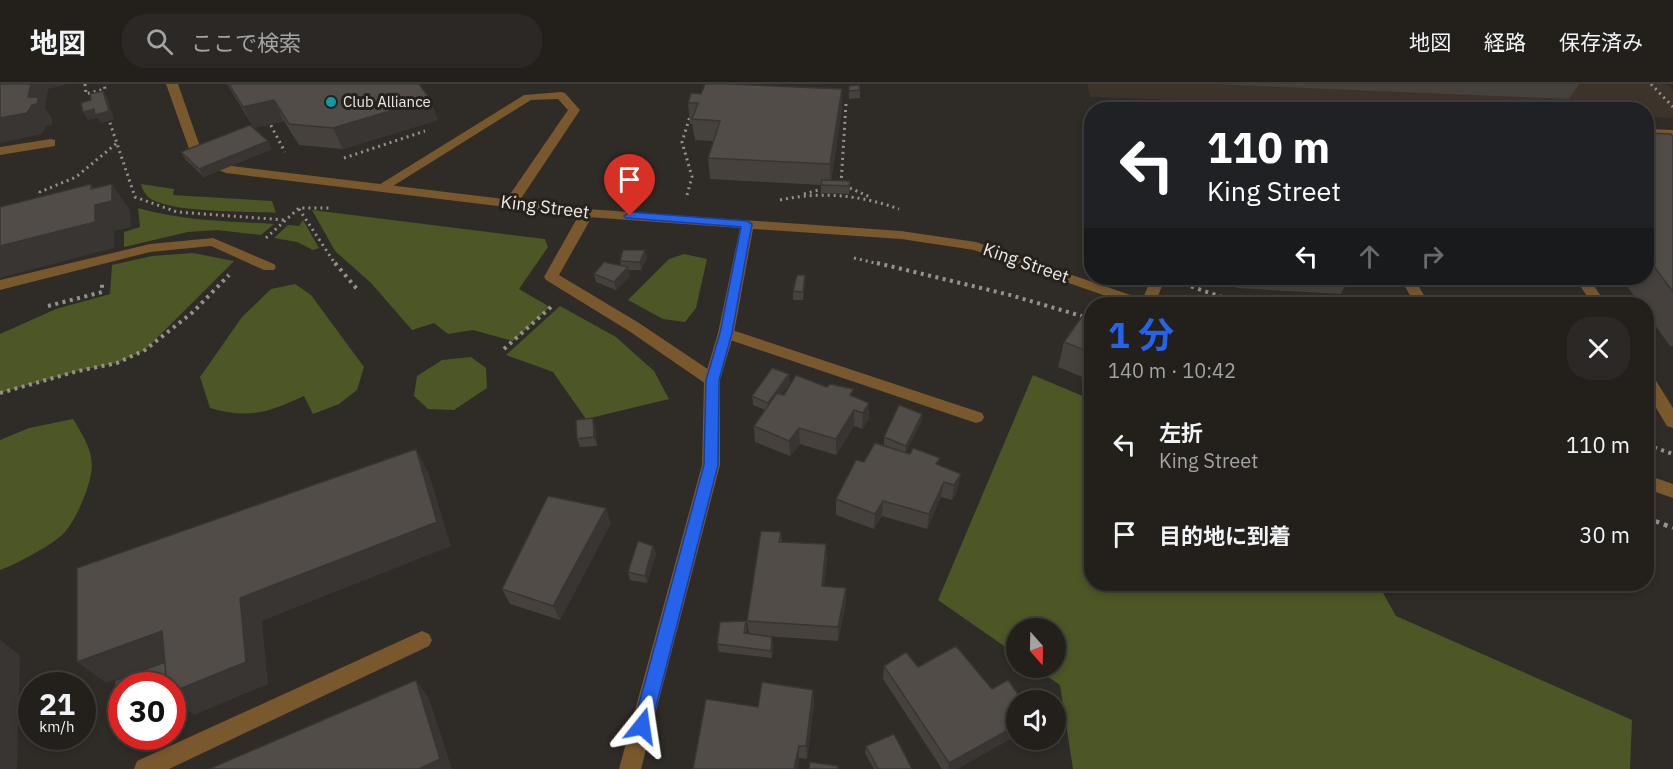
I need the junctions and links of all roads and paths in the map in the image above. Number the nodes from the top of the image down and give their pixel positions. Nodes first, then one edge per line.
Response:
1 (85, 84) edge
2 (104, 84) edge
3 (172, 84) edge
4 (1651, 84) edge
5 (98, 90) junction
6 (102, 101) edge
7 (835, 104) edge
8 (1673, 107) edge
9 (692, 109) edge
10 (106, 111) edge
11 (264, 111) edge
12 (1654, 133) edge
13 (1673, 134) edge
14 (51, 143) dead end
15 (117, 143) junction
16 (0, 151) edge
17 (296, 153) dead end
18 (841, 184) junction
19 (380, 188) junction
20 (801, 195) junction
21 (698, 197) dead end
22 (874, 199) junction
23 (42, 201) edge
24 (776, 201) dead end
25 (511, 203) junction
26 (899, 208) dead end
27 (587, 213) junction
28 (285, 220) junction
29 (747, 224) junction
30 (262, 242) dead end
31 (850, 257) dead end
32 (269, 267) dead end
33 (231, 272) dead end
34 (1084, 283) edge
35 (0, 285) edge
36 (1090, 285) edge
37 (1186, 285) edge
38 (357, 289) dead end
39 (1125, 297) edge
40 (1221, 297) edge
41 (555, 304) dead end
42 (1084, 317) edge
43 (726, 333) junction
44 (504, 349) dead end
45 (712, 380) junction
46 (1654, 391) edge
47 (0, 393) edge
48 (976, 417) dead end
49 (1673, 422) edge
50 (1654, 447) edge
51 (1673, 454) edge
52 (1654, 484) edge
53 (1673, 491) edge
54 (1654, 521) edge
55 (1673, 528) edge
56 (422, 639) dead end
57 (145, 769) edge
58 (630, 769) edge

1 - 5 path
2 - 5 path
3 - 19 street, King Street
4 - 8 path
5 - 6 path
7 - 18 path
9 - 21 path
10 - 15 path
11 - 17 path
12 - 13 street
14 - 16 street
15 - 23 path
15 - 28 path
18 - 20 path
18 - 22 path
19 - 25 street, King Street
19 - 25 street
20 - 22 path
20 - 24 path
22 - 26 path
25 - 27 street, King Street
27 - 29 street, King Street
27 - 45 street
28 - 30 path
28 - 38 path
29 - 34 street, King Street
29 - 43 street
31 - 42 path
32 - 35 street
33 - 47 path
36 - 39 street, King Street
37 - 40 path
41 - 44 path
43 - 45 street
43 - 48 street
45 - 58 street
46 - 49 street
50 - 51 path
52 - 53 street
54 - 55 path
56 - 57 street

